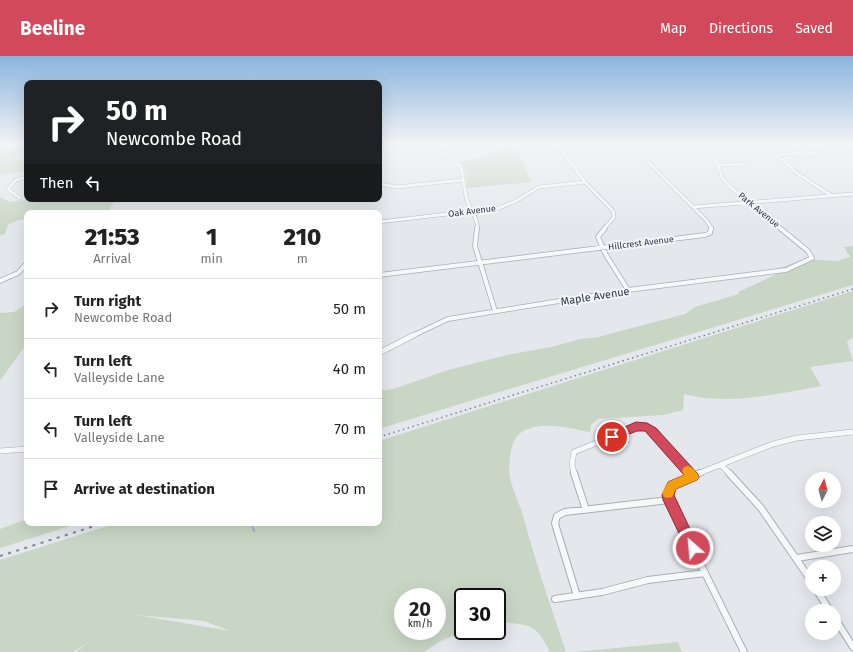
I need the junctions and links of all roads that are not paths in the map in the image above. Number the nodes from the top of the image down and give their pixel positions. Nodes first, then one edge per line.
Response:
1 (462, 173) edge
2 (578, 173) edge
3 (659, 173) edge
4 (721, 173) edge
5 (796, 173) edge
6 (24, 177) edge
7 (463, 180) junction
8 (585, 182) junction
9 (382, 184) edge
10 (853, 194) edge
11 (832, 196) junction
12 (20, 198) dead end
13 (750, 204) junction
14 (693, 207) junction
15 (471, 211) junction
16 (382, 222) edge
17 (602, 248) junction
18 (811, 254) joint
19 (482, 263) junction
20 (24, 266) edge
21 (382, 276) edge
22 (0, 281) edge
23 (628, 290) junction
24 (495, 311) junction
25 (382, 351) edge
26 (853, 432) edge
27 (24, 449) edge
28 (0, 451) edge
29 (721, 465) junction
30 (693, 477) junction
31 (669, 500) junction
32 (586, 510) junction
33 (853, 549) edge
34 (797, 558) junction
35 (805, 571) edge
36 (705, 573) junction
37 (577, 596) junction
38 (555, 599) dead end
39 (841, 628) edge
40 (853, 647) edge
41 (744, 652) edge

1 - 7 street
2 - 8 street
3 - 14 street
4 - 13 street, Park Avenue
5 - 11 street
6 - 12 street
7 - 9 street
7 - 15 street
8 - 15 street, Oak Avenue
8 - 17 street
10 - 11 street
11 - 13 street
13 - 14 street
13 - 18 street, Park Avenue
14 - 17 street, Hillcrest Avenue
15 - 16 street, Oak Avenue
15 - 19 street
17 - 19 street, Hillcrest Avenue
17 - 23 street
18 - 23 street, Maple Avenue
19 - 21 street, Hillcrest Avenue
19 - 24 street
20 - 22 street
23 - 24 street, Maple Avenue
24 - 25 street, Maple Avenue
26 - 29 street
27 - 28 street
29 - 30 street
29 - 34 street
30 - 31 street
30 - 32 street
31 - 32 street
31 - 36 street
32 - 37 street
33 - 34 street
34 - 35 street
36 - 37 street
36 - 41 street
37 - 38 street
39 - 40 street

